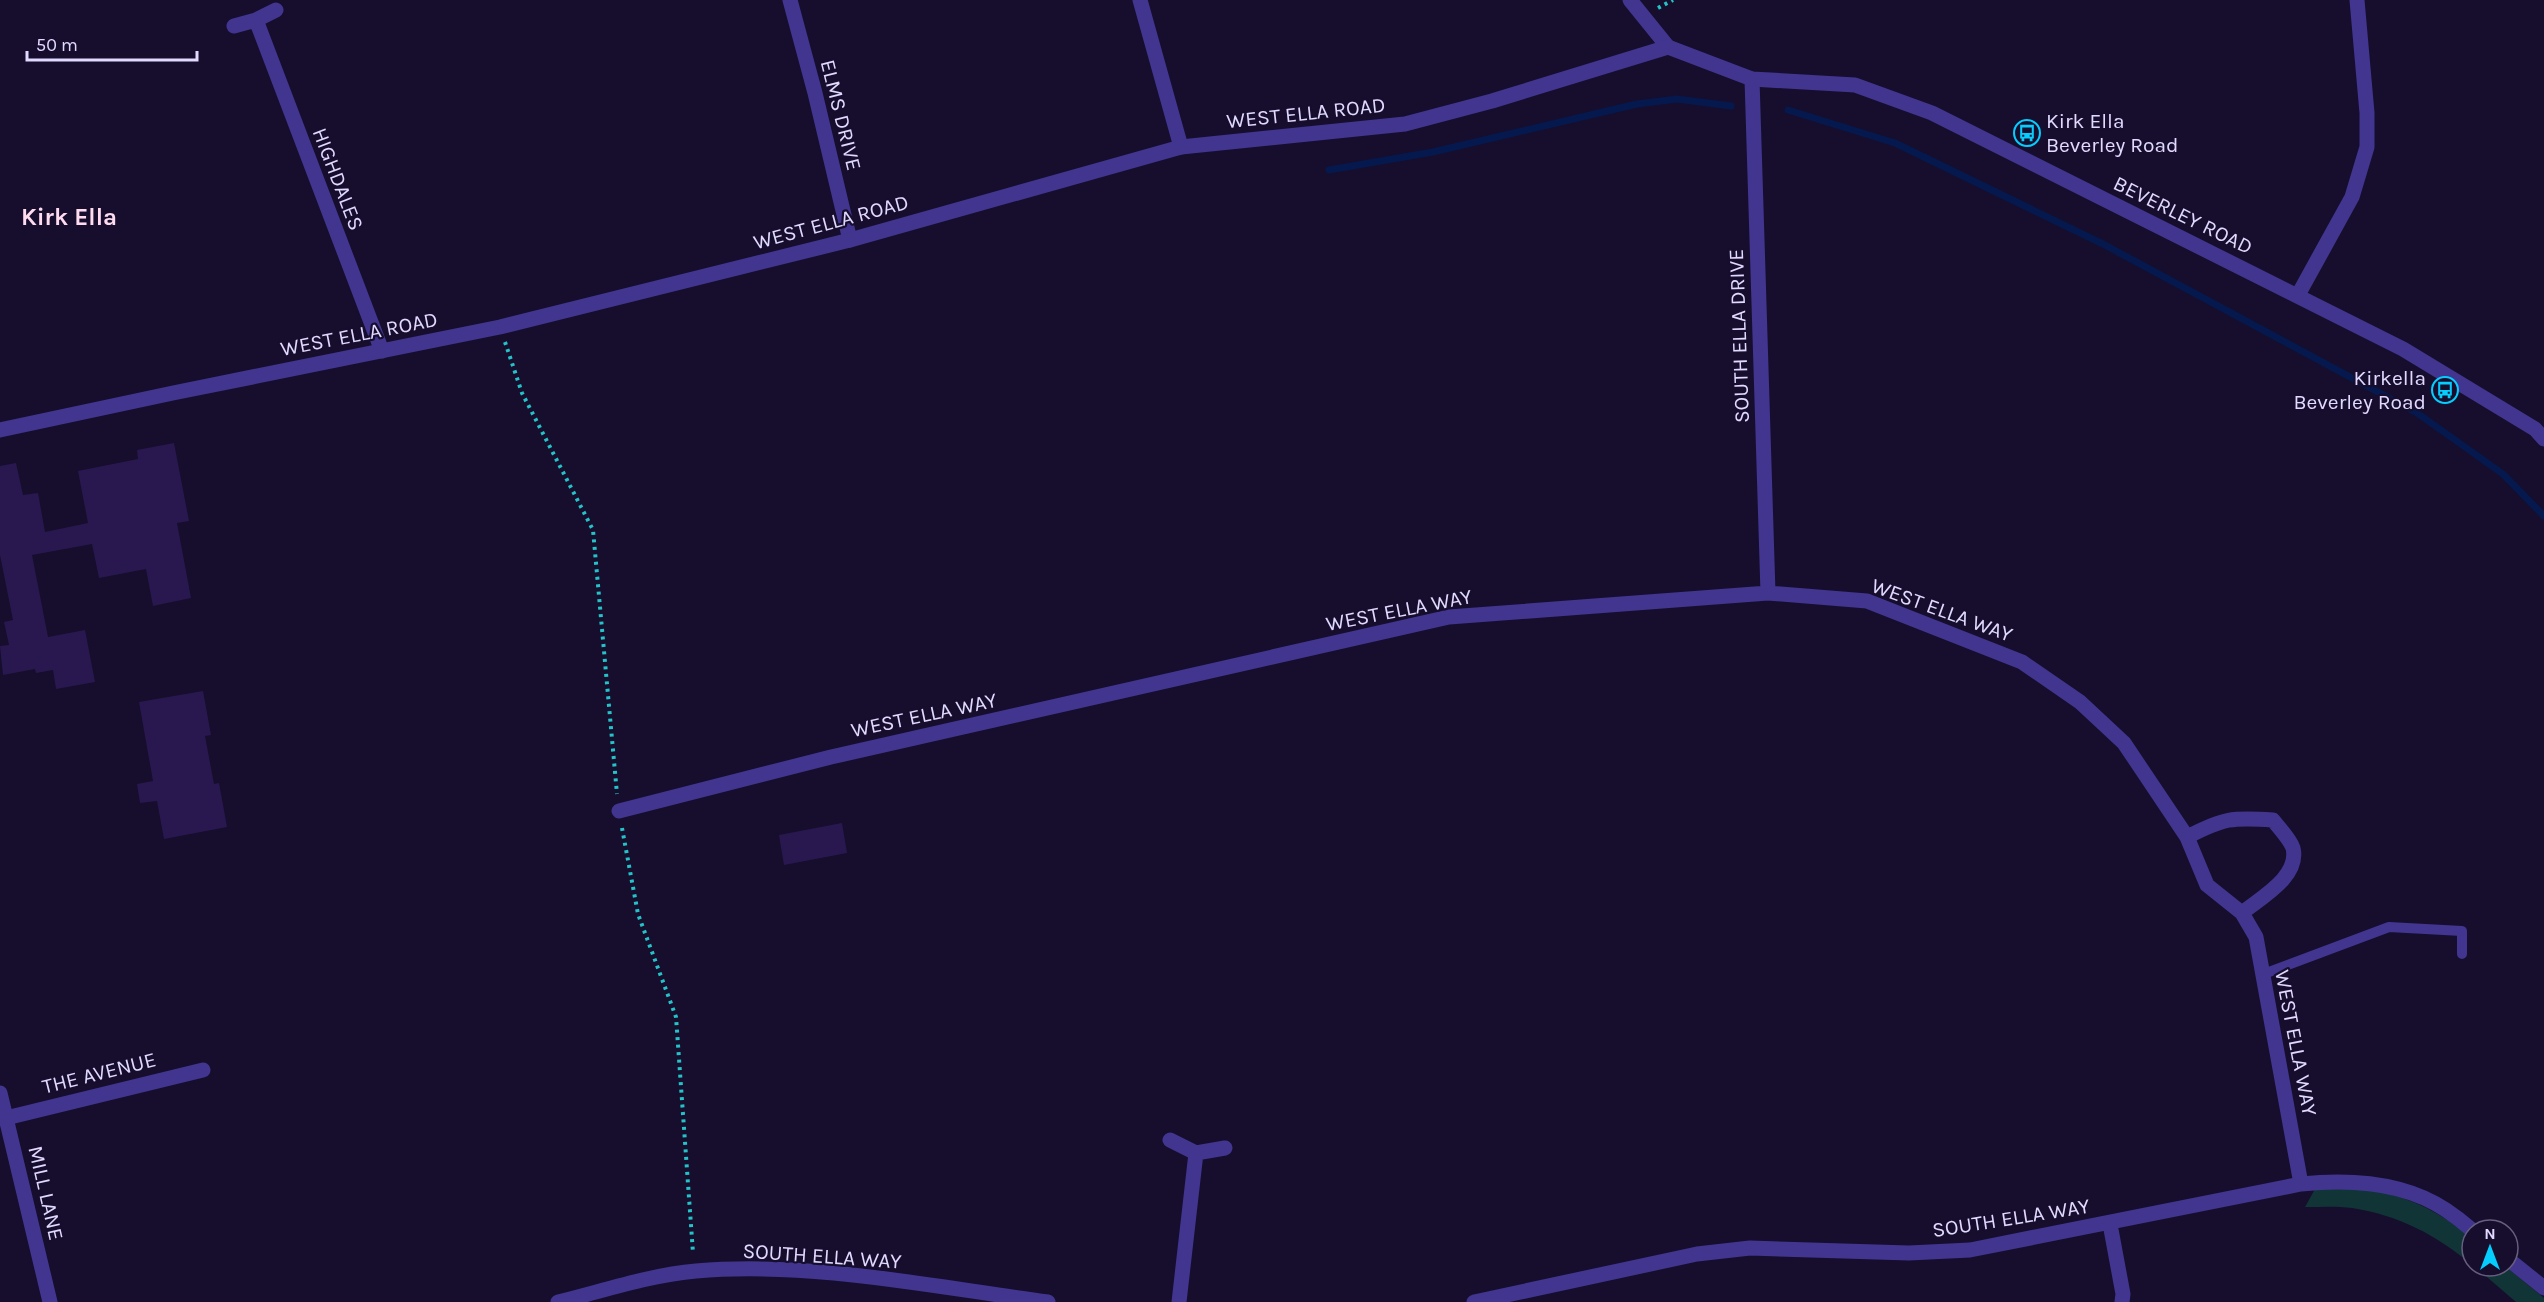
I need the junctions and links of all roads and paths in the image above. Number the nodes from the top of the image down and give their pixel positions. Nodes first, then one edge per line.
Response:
1 (790, 0) edge
2 (1140, 0) edge
3 (1630, 0) edge
4 (2357, 0) edge
5 (276, 10) dead end
6 (256, 20) junction
7 (234, 26) dead end
8 (1668, 47) junction
9 (1752, 79) junction
10 (1181, 147) junction
11 (850, 240) junction
12 (2298, 295) junction
13 (382, 351) junction
14 (0, 430) edge
15 (2544, 439) edge
16 (1768, 593) junction
17 (619, 812) dead end
18 (2187, 837) junction
19 (2242, 913) junction
20 (2462, 954) dead end
21 (2261, 975) junction
22 (203, 1070) dead end
23 (0, 1093) edge
24 (5, 1129) edge
25 (1170, 1140) dead end
26 (1225, 1148) dead end
27 (1196, 1153) junction
28 (2301, 1184) junction
29 (2460, 1220) edge
30 (2109, 1224) junction
31 (2520, 1269) edge
32 (2544, 1288) edge
33 (50, 1302) edge
34 (558, 1302) edge
35 (1048, 1302) edge
36 (1179, 1302) edge
37 (1474, 1302) edge
38 (2122, 1302) edge

1 - 11 street, ELMS DRIVE
2 - 10 street
3 - 8 street
4 - 12 street
5 - 6 street
6 - 7 street
6 - 13 street, HIGHDALES
8 - 9 street, BEVERLEY ROAD
8 - 10 street, WEST ELLA ROAD
9 - 12 street, BEVERLEY ROAD
9 - 16 street, SOUTH ELLA DRIVE
10 - 11 street, WEST ELLA ROAD
11 - 13 street, WEST ELLA ROAD
12 - 15 street, BEVERLEY ROAD
13 - 14 street, WEST ELLA ROAD
16 - 17 street, WEST ELLA WAY
16 - 18 street, WEST ELLA WAY
18 - 19 street, WEST ELLA WAY
18 - 19 street
19 - 21 street, WEST ELLA WAY
20 - 21 lane
21 - 28 street, WEST ELLA WAY
22 - 24 street, THE AVENUE
23 - 24 street, MILL LANE
24 - 33 street, MILL LANE
25 - 27 street
26 - 27 street
27 - 36 street
28 - 29 street, SOUTH ELLA WAY
28 - 30 street, SOUTH ELLA WAY
30 - 37 street, SOUTH ELLA WAY
30 - 38 street
31 - 32 street
34 - 35 street, SOUTH ELLA WAY

